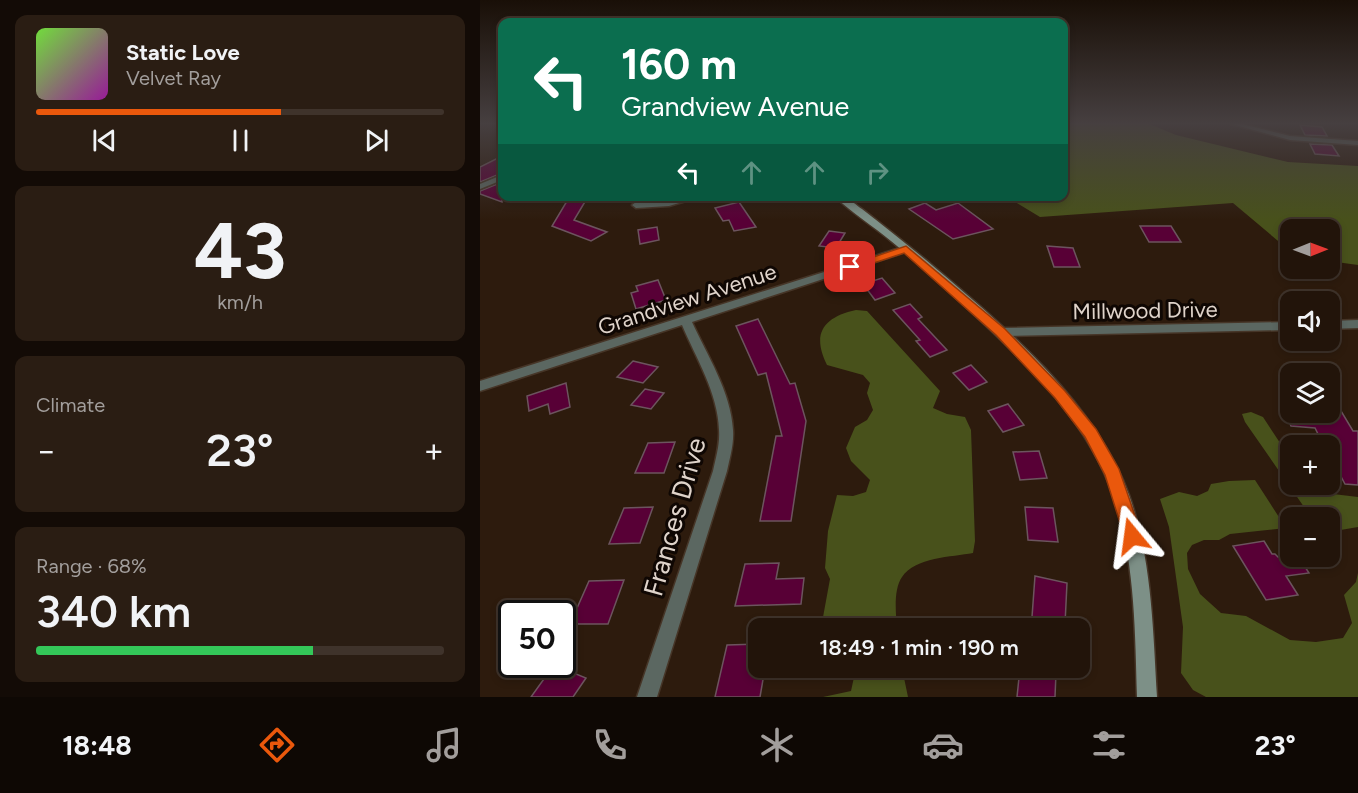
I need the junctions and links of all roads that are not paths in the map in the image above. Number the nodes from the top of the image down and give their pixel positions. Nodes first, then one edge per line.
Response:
1 (498, 179) edge
2 (480, 187) edge
3 (678, 201) edge
4 (844, 201) edge
5 (636, 205) dead end
6 (906, 249) junction
7 (685, 320) junction
8 (1358, 324) edge
9 (1340, 325) edge
10 (1280, 326) edge
11 (1000, 332) junction
12 (480, 386) edge
13 (647, 697) edge
14 (1147, 697) edge

1 - 2 street
3 - 5 street
4 - 6 main road
6 - 7 street, Grandview Avenue
6 - 11 main road
7 - 12 street, Grandview Avenue
7 - 13 street, Frances Drive
8 - 9 street
10 - 11 street, Millwood Drive
11 - 14 main road

